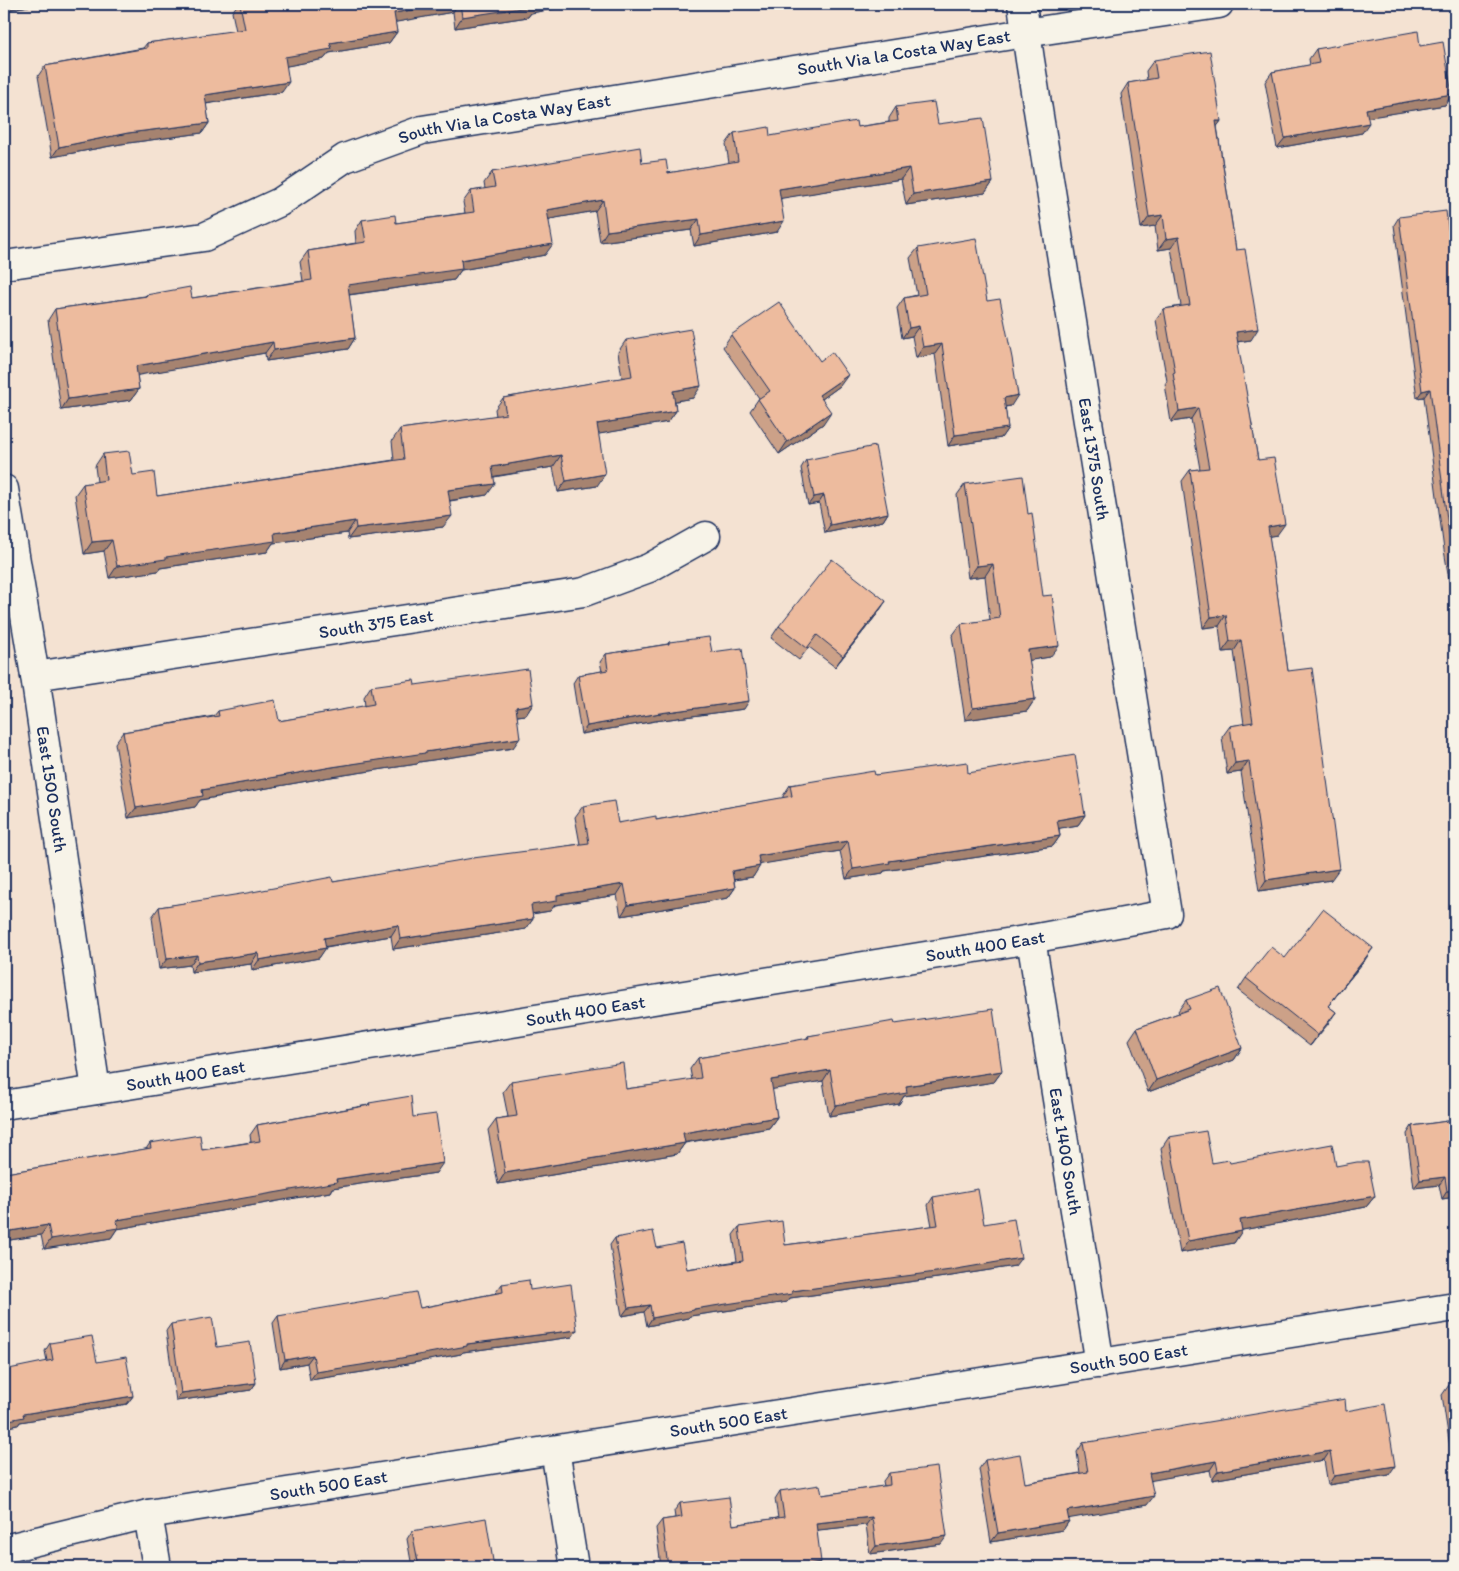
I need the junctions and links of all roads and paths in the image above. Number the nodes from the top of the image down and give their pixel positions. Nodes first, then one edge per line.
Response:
1 (1022, 4) edge
2 (1219, 4) edge
3 (1025, 33) junction
4 (4, 264) edge
5 (4, 489) edge
6 (706, 536) dead end
7 (35, 676) junction
8 (1167, 914) joint
9 (1031, 939) junction
10 (96, 1090) junction
11 (4, 1105) edge
12 (1455, 1307) edge
13 (1100, 1364) junction
14 (555, 1450) junction
15 (148, 1514) junction
16 (4, 1549) edge
17 (157, 1567) edge
18 (574, 1567) edge

1 - 3 street, East 1375 South
2 - 3 street, South Via la Costa Way East
3 - 4 street, South Via la Costa Way East
3 - 8 street, East 1375 South
5 - 7 street, East 1500 South
6 - 7 street, South 375 East
7 - 10 street, East 1500 South
8 - 9 street, South 400 East
9 - 10 street, South 400 East
9 - 13 street, East 1400 South
10 - 11 street, South 400 East
12 - 13 street, South 500 East
13 - 14 street, South 500 East
14 - 15 street, South 500 East
14 - 18 street
15 - 16 street, South 500 East
15 - 17 street

